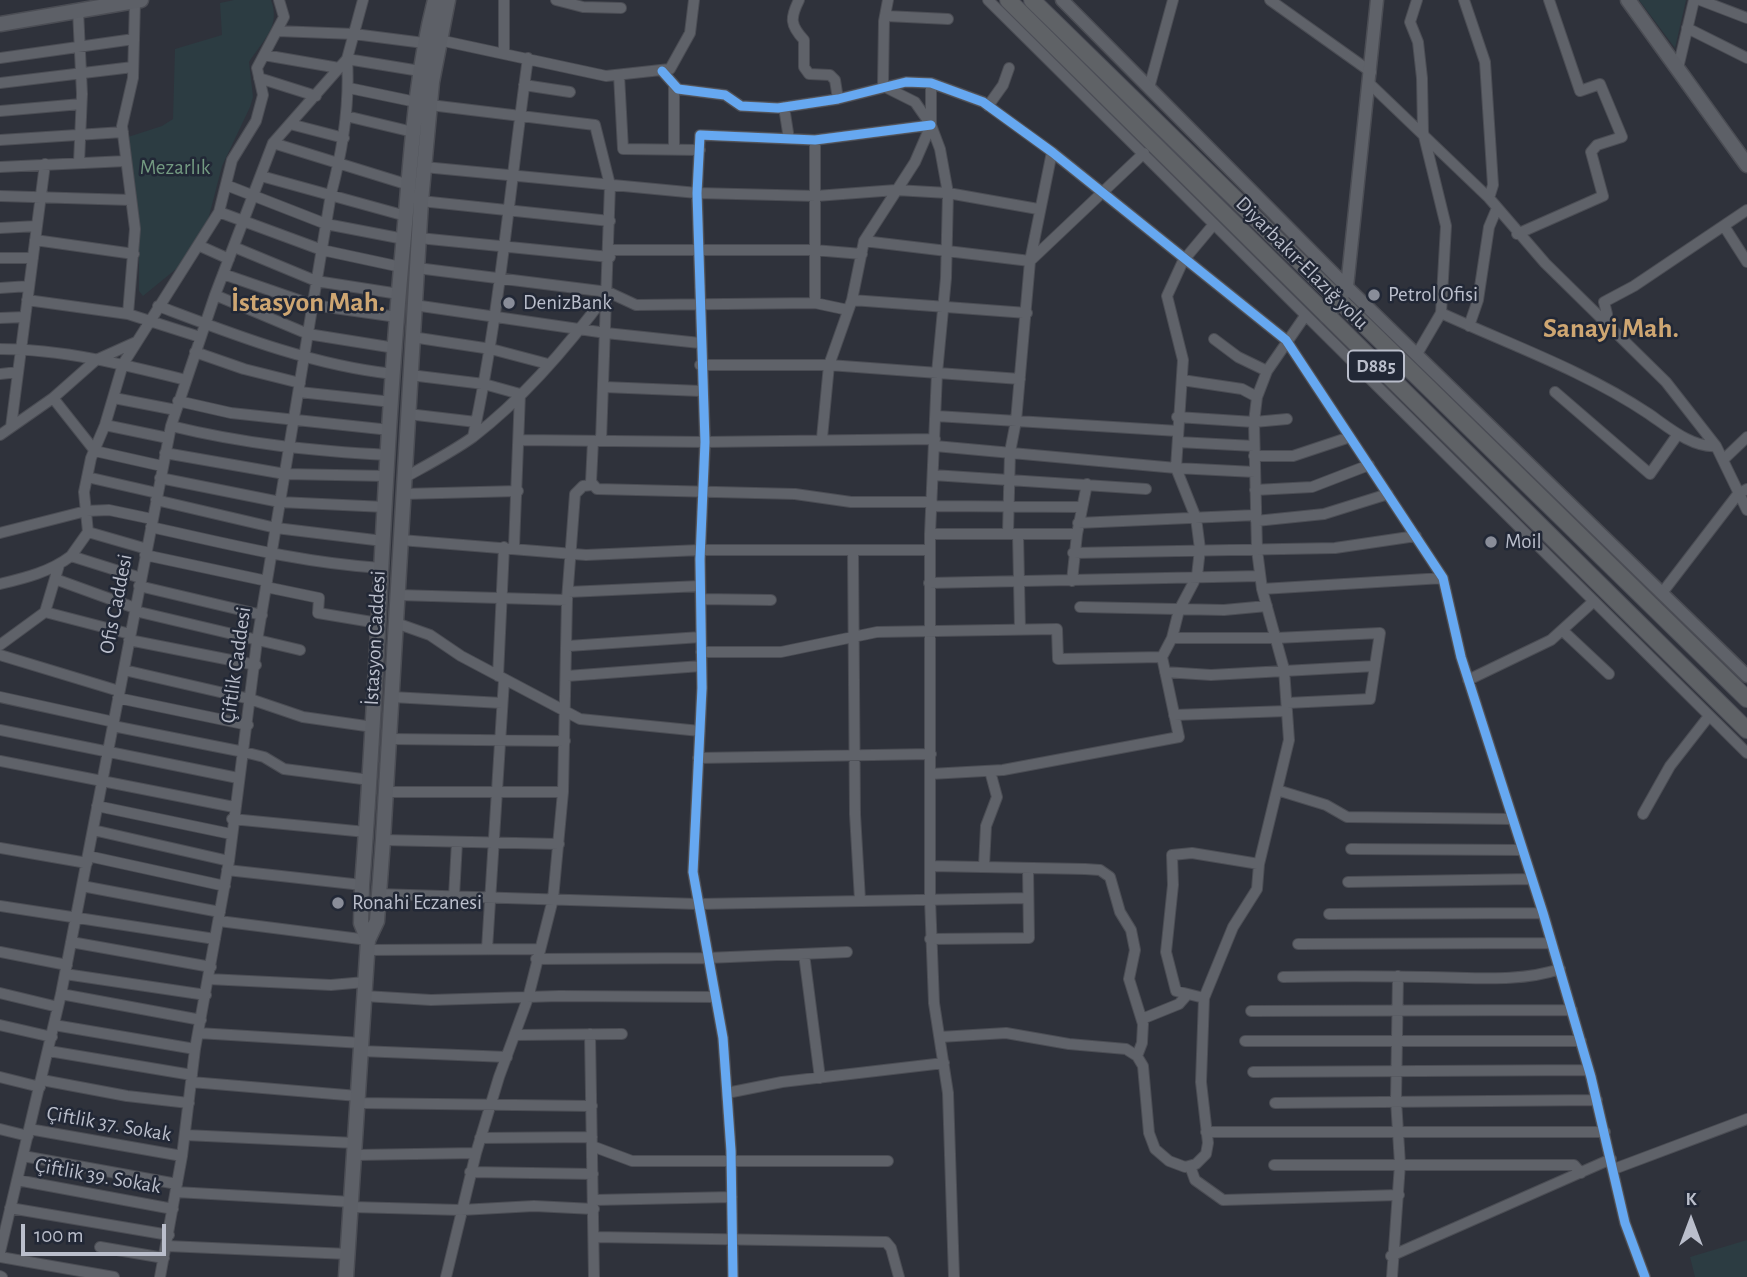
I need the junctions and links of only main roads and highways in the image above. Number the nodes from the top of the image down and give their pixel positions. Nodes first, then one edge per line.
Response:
1 (138, 0) edge
2 (435, 0) edge
3 (448, 0) edge
4 (1008, 0) edge
5 (1032, 0) edge
6 (1628, 0) edge
7 (70, 8) edge
8 (0, 24) edge
9 (432, 42) junction
10 (423, 103) junction
11 (1747, 165) edge
12 (411, 239) junction
13 (1747, 699) edge
14 (1747, 730) edge
15 (367, 945) junction
16 (346, 1277) edge

1 - 7 main road
2 - 9 main road
3 - 9 main road, İstasyon Caddesi
4 - 14 highway, Diyarbakır-Elazığ yolu / D885
5 - 13 highway, Diyarbakır-Elazığ yolu / D885
6 - 11 main road
7 - 8 main road
9 - 10 main road, İstasyon Caddesi
9 - 10 main road
10 - 12 main road, İstasyon Caddesi
10 - 12 main road
12 - 15 main road
12 - 15 main road, İstasyon Caddesi
15 - 16 main road, İstasyon Caddesi

